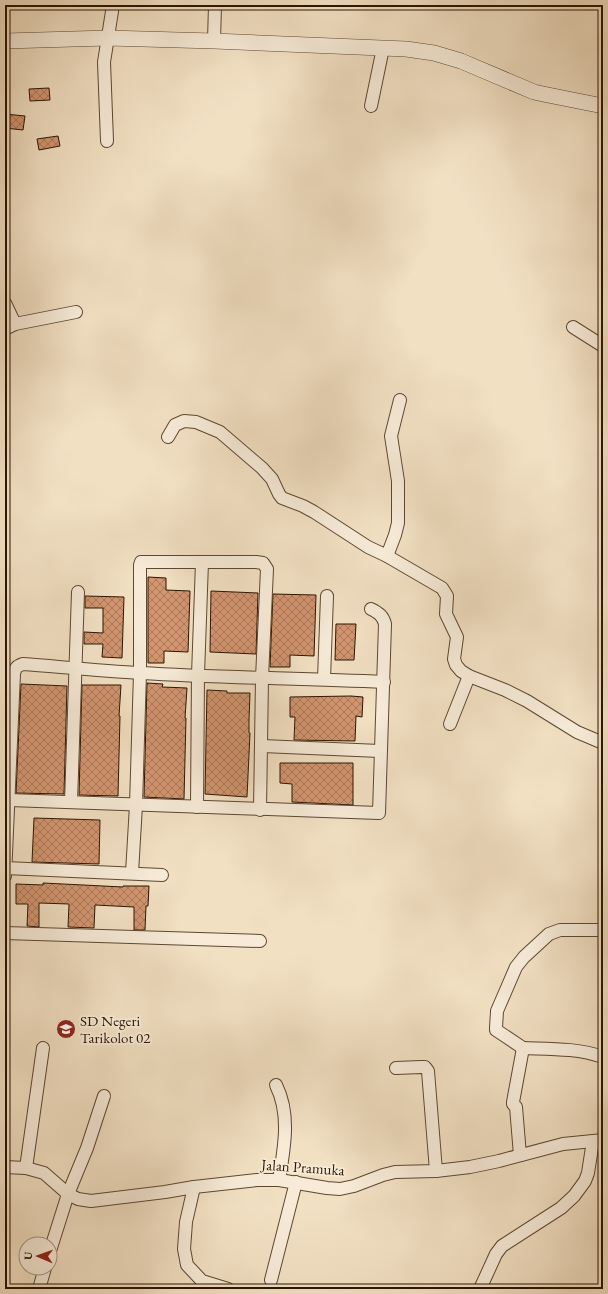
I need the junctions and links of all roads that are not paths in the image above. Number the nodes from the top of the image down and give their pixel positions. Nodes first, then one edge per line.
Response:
1 (113, 5) edge
2 (215, 5) edge
3 (108, 38) junction
4 (5, 41) edge
5 (214, 41) junction
6 (383, 48) junction
7 (371, 106) dead end
8 (603, 106) edge
9 (107, 141) dead end
10 (5, 303) edge
11 (76, 312) dead end
12 (10, 326) edge
13 (573, 327) dead end
14 (603, 346) edge
15 (400, 400) dead end
16 (168, 437) dead end
17 (387, 556) junction
18 (202, 562) junction
19 (78, 592) dead end
20 (327, 596) dead end
21 (371, 609) dead end
22 (76, 667) junction
23 (140, 673) junction
24 (198, 676) junction
25 (469, 676) junction
26 (262, 678) junction
27 (324, 679) junction
28 (384, 682) junction
29 (450, 724) dead end
30 (603, 743) edge
31 (262, 746) junction
32 (380, 752) junction
33 (9, 800) junction
34 (71, 802) junction
35 (136, 805) junction
36 (197, 807) junction
37 (260, 810) junction
38 (5, 868) edge
39 (132, 873) junction
40 (162, 875) dead end
41 (5, 876) edge
42 (603, 930) edge
43 (5, 933) edge
44 (260, 941) dead end
45 (43, 1048) dead end
46 (523, 1048) junction
47 (603, 1057) edge
48 (396, 1068) dead end
49 (276, 1084) dead end
50 (104, 1096) dead end
51 (598, 1141) edge
52 (520, 1155) junction
53 (5, 1167) edge
54 (26, 1168) junction
55 (436, 1171) junction
56 (279, 1180) junction
57 (296, 1182) junction
58 (194, 1187) junction
59 (68, 1194) junction
60 (55, 1236) edge
61 (43, 1276) edge
62 (270, 1280) dead end
63 (39, 1289) edge
64 (228, 1289) edge
65 (480, 1289) edge

1 - 3 street
2 - 5 street
3 - 4 street
3 - 5 street
3 - 9 street
5 - 6 street
6 - 7 street
6 - 8 street
10 - 12 street
11 - 12 street
13 - 14 street
15 - 17 street
16 - 17 street
17 - 25 street
18 - 23 street
18 - 24 street
18 - 26 street
19 - 22 street
20 - 27 street
21 - 28 street
22 - 23 street
22 - 33 street
22 - 34 street
23 - 24 street
23 - 35 street
24 - 26 street
24 - 36 street
25 - 29 street
25 - 30 street
26 - 27 street
26 - 31 street
27 - 28 street
28 - 32 street
31 - 32 street
31 - 37 street
32 - 37 street
33 - 34 street
33 - 38 street
34 - 35 street
35 - 36 street
35 - 39 street
36 - 37 street
38 - 39 street
38 - 41 street
39 - 40 street
42 - 46 street
43 - 44 street
45 - 54 street
46 - 47 street
46 - 52 street
48 - 55 street
49 - 56 street
50 - 59 street
51 - 52 street, Jalan Pramuka
51 - 65 street
52 - 55 street, Jalan Pramuka
53 - 54 street, Jalan Pramuka
54 - 59 street, Jalan Pramuka
55 - 57 street, Jalan Pramuka
56 - 57 street, Jalan Pramuka
56 - 58 street, Jalan Pramuka
57 - 62 street
58 - 59 street, Jalan Pramuka
58 - 64 street
59 - 60 street
61 - 63 street

